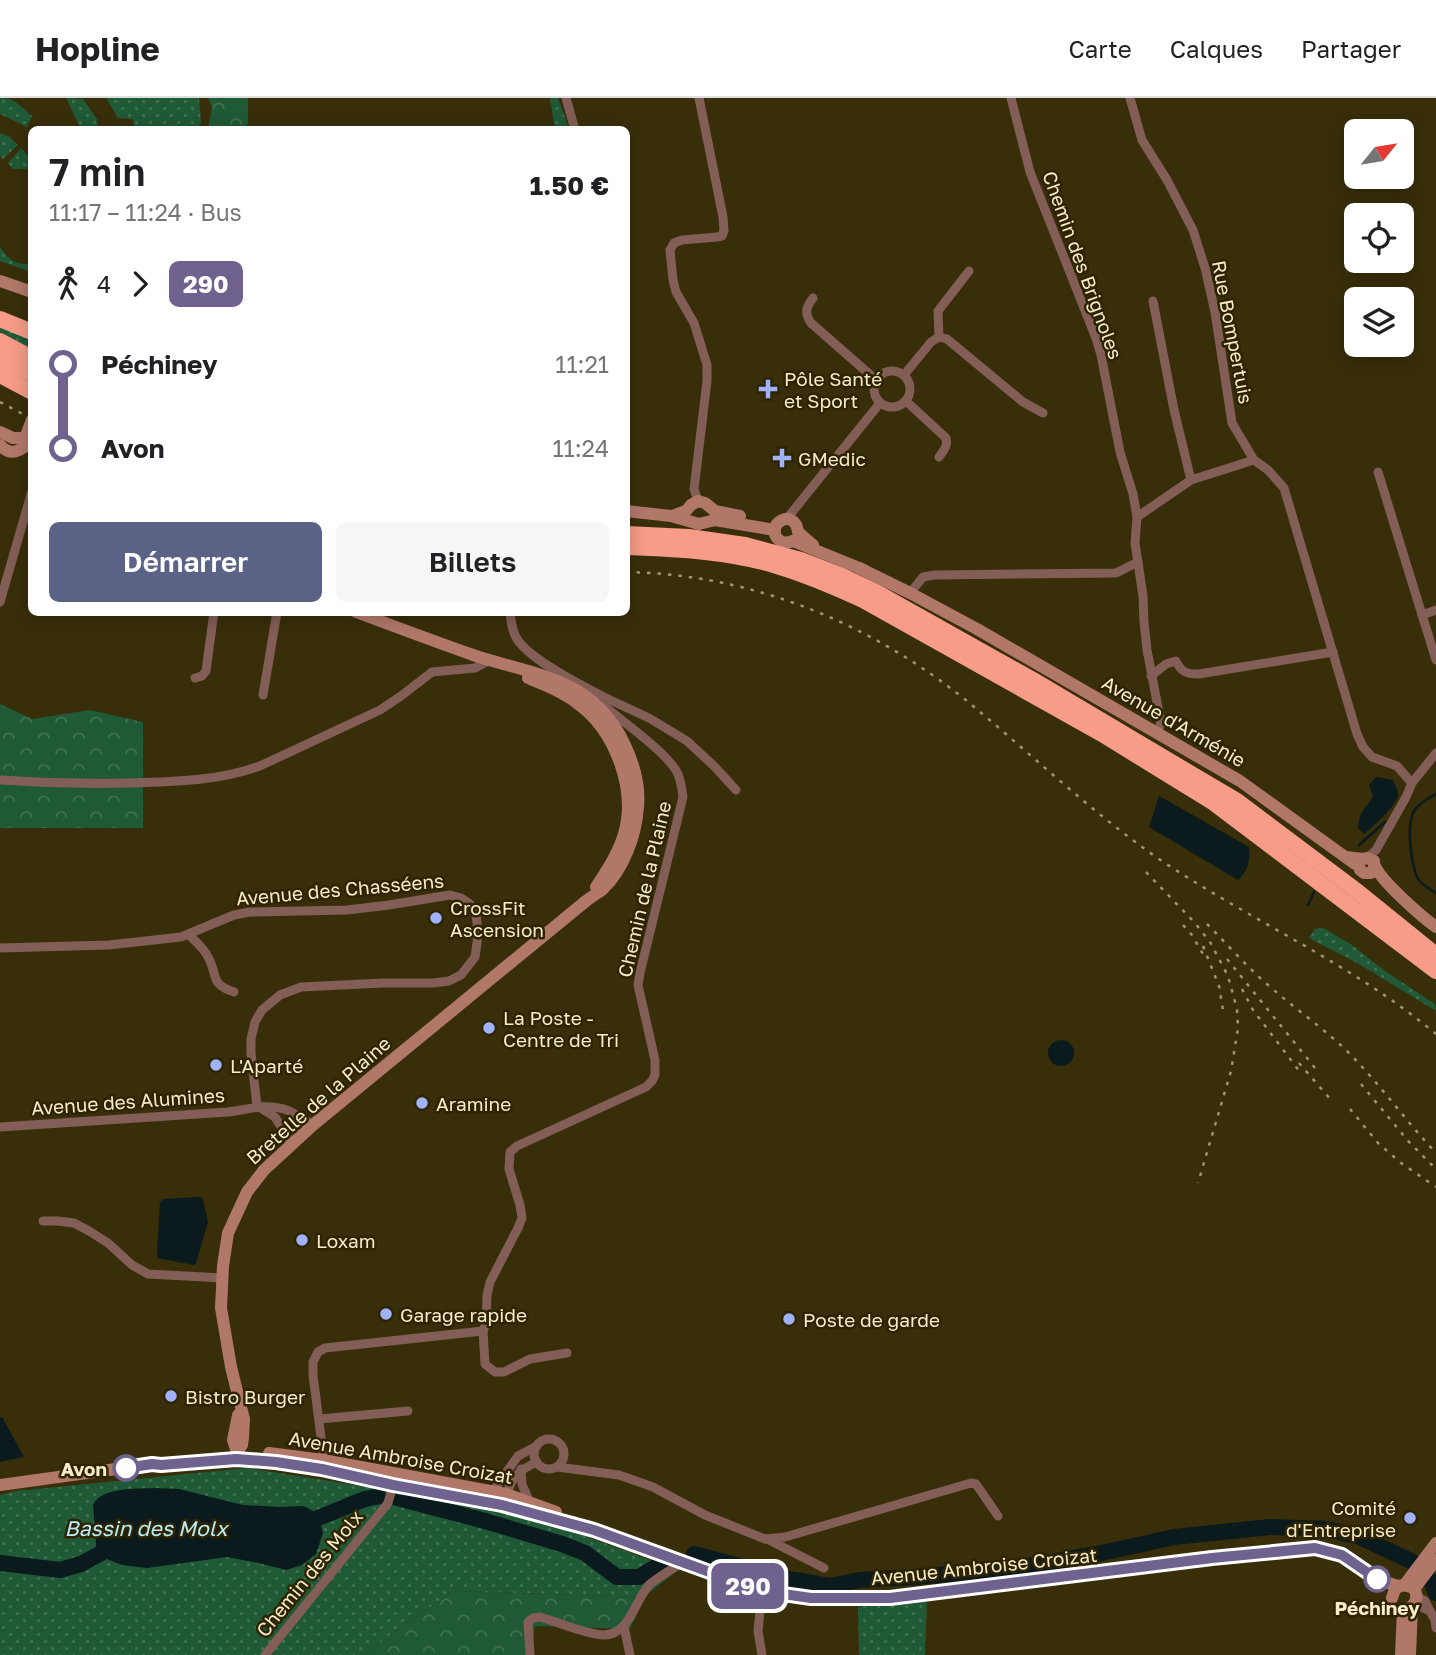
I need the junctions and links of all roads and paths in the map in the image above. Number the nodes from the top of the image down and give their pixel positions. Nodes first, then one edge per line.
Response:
1 (566, 98) edge
2 (699, 98) edge
3 (1011, 98) edge
4 (1130, 98) edge
5 (574, 126) edge
6 (969, 271) dead end
7 (0, 281) edge
8 (28, 291) edge
9 (813, 298) dead end
10 (1153, 301) dead end
11 (0, 319) edge
12 (28, 330) edge
13 (939, 337) junction
14 (0, 341) edge
15 (28, 356) edge
16 (0, 358) edge
17 (28, 372) edge
18 (0, 375) edge
19 (904, 375) junction
20 (876, 380) junction
21 (28, 390) edge
22 (906, 401) junction
23 (880, 403) junction
24 (1043, 413) dead end
25 (0, 432) edge
26 (28, 436) edge
27 (28, 438) edge
28 (0, 445) edge
29 (939, 457) dead end
30 (1254, 460) junction
31 (1378, 472) dead end
32 (1191, 480) junction
33 (28, 505) edge
34 (698, 505) junction
35 (630, 511) edge
36 (671, 516) junction
37 (789, 516) dead end
38 (1137, 517) junction
39 (707, 521) junction
40 (693, 522) junction
41 (776, 527) junction
42 (630, 534) edge
43 (796, 537) junction
44 (630, 547) edge
45 (1138, 562) junction
46 (912, 590) junction
47 (0, 602) edge
48 (1436, 610) edge
49 (1422, 615) junction
50 (213, 616) edge
51 (276, 616) edge
52 (367, 616) edge
53 (510, 616) edge
54 (1333, 652) junction
55 (490, 660) junction
56 (1436, 660) edge
57 (1152, 676) junction
58 (195, 678) dead end
59 (263, 695) dead end
60 (601, 707) junction
61 (1157, 733) junction
62 (1436, 753) edge
63 (0, 780) edge
64 (1412, 783) junction
65 (736, 790) dead end
66 (1371, 864) junction
67 (1384, 912) junction
68 (1436, 927) edge
69 (189, 934) junction
70 (1397, 943) junction
71 (1436, 947) edge
72 (0, 948) edge
73 (1436, 954) edge
74 (1436, 971) edge
75 (1436, 979) edge
76 (234, 992) dead end
77 (257, 1106) junction
78 (313, 1125) junction
79 (0, 1127) edge
80 (292, 1144) junction
81 (43, 1221) dead end
82 (223, 1278) junction
83 (483, 1331) junction
84 (568, 1353) dead end
85 (408, 1411) dead end
86 (319, 1419) junction
87 (537, 1446) junction
88 (237, 1455) junction
89 (537, 1462) junction
90 (323, 1465) junction
91 (557, 1467) junction
92 (521, 1469) junction
93 (0, 1485) edge
94 (392, 1488) junction
95 (489, 1497) junction
96 (504, 1500) junction
97 (529, 1502) junction
98 (998, 1516) dead end
99 (594, 1530) junction
100 (765, 1539) junction
101 (1436, 1543) edge
102 (1436, 1560) edge
103 (683, 1562) junction
104 (824, 1569) dead end
105 (762, 1591) junction
106 (1407, 1597) junction
107 (624, 1626) junction
108 (1436, 1628) edge
109 (265, 1655) edge
110 (530, 1655) edge
111 (630, 1655) edge
112 (762, 1655) edge
113 (1401, 1655) edge
114 (1410, 1655) edge

1 - 5 street
2 - 34 street
3 - 38 street, Chemin des Brignoles
4 - 30 street, Rue Bompertuis
6 - 13 street
7 - 8 main road
9 - 20 street
10 - 32 street
11 - 12 highway
13 - 19 street
13 - 24 street
14 - 15 highway
16 - 17 highway
18 - 21 highway
19 - 20 street
19 - 22 street
20 - 23 street
22 - 23 street
22 - 29 street
23 - 37 street
25 - 26 main road
27 - 28 main road
30 - 32 street
30 - 54 street, Rue Bompertuis
31 - 49 street
32 - 38 street
33 - 47 street
34 - 36 main road
34 - 39 main road
34 - 40 main road
34 - 41 main road
35 - 36 main road
36 - 40 main road
38 - 45 street, Chemin des Brignoles
39 - 40 main road
39 - 41 main road
41 - 43 main road
41 - 43 main road
42 - 67 highway
43 - 46 main road, Avenue d'Arménie
44 - 70 highway
45 - 46 street
45 - 57 street, Chemin des Brignoles
46 - 61 main road, Avenue d'Arménie
48 - 49 street
49 - 56 street
50 - 58 street
51 - 59 street
52 - 55 main road, Bretelle de la Plaine
53 - 60 street
54 - 57 street
54 - 64 street, Rue Bompertuis
55 - 60 main road, Bretelle de la Plaine
55 - 63 street
57 - 61 street, Chemin des Brignoles
60 - 65 street
60 - 78 main road, Bretelle de la Plaine
60 - 83 street, Chemin de la Plaine
61 - 66 main road, Avenue d'Arménie
62 - 64 street
64 - 66 street
66 - 68 main road, Avenue d'Arménie
67 - 71 highway
67 - 73 highway
69 - 72 street, Avenue des Chasséens
69 - 76 street
69 - 77 street, Avenue des Chasséens
70 - 74 highway
70 - 75 highway
77 - 78 street, Avenue des Alumines
77 - 79 street, Avenue des Alumines
77 - 80 street
78 - 80 main road, Bretelle de la Plaine
80 - 82 main road, Bretelle de la Plaine
81 - 82 street
82 - 88 main road, Bretelle de la Plaine
83 - 84 street
83 - 86 street
85 - 86 street
86 - 90 street
87 - 89 street
87 - 91 street
87 - 95 street
88 - 90 main road, Avenue Ambroise Croizat
88 - 93 main road, Avenue Ambroise Croizat
89 - 91 street
89 - 92 street
90 - 94 main road, Avenue Ambroise Croizat
91 - 100 street
92 - 96 street
92 - 97 street
94 - 95 main road, Avenue Ambroise Croizat
94 - 109 street, Chemin des Molx
95 - 96 main road, Avenue Ambroise Croizat
96 - 97 main road, Avenue Ambroise Croizat
96 - 99 main road, Avenue Ambroise Croizat
97 - 99 main road, Avenue Ambroise Croizat
98 - 100 street
99 - 103 main road, Avenue Ambroise Croizat
100 - 104 street
101 - 106 main road
102 - 106 main road
103 - 105 main road, Avenue Ambroise Croizat
103 - 107 street
105 - 106 main road, Avenue Ambroise Croizat
105 - 112 street
106 - 108 street
106 - 113 main road
106 - 114 main road
107 - 110 street
107 - 111 street

